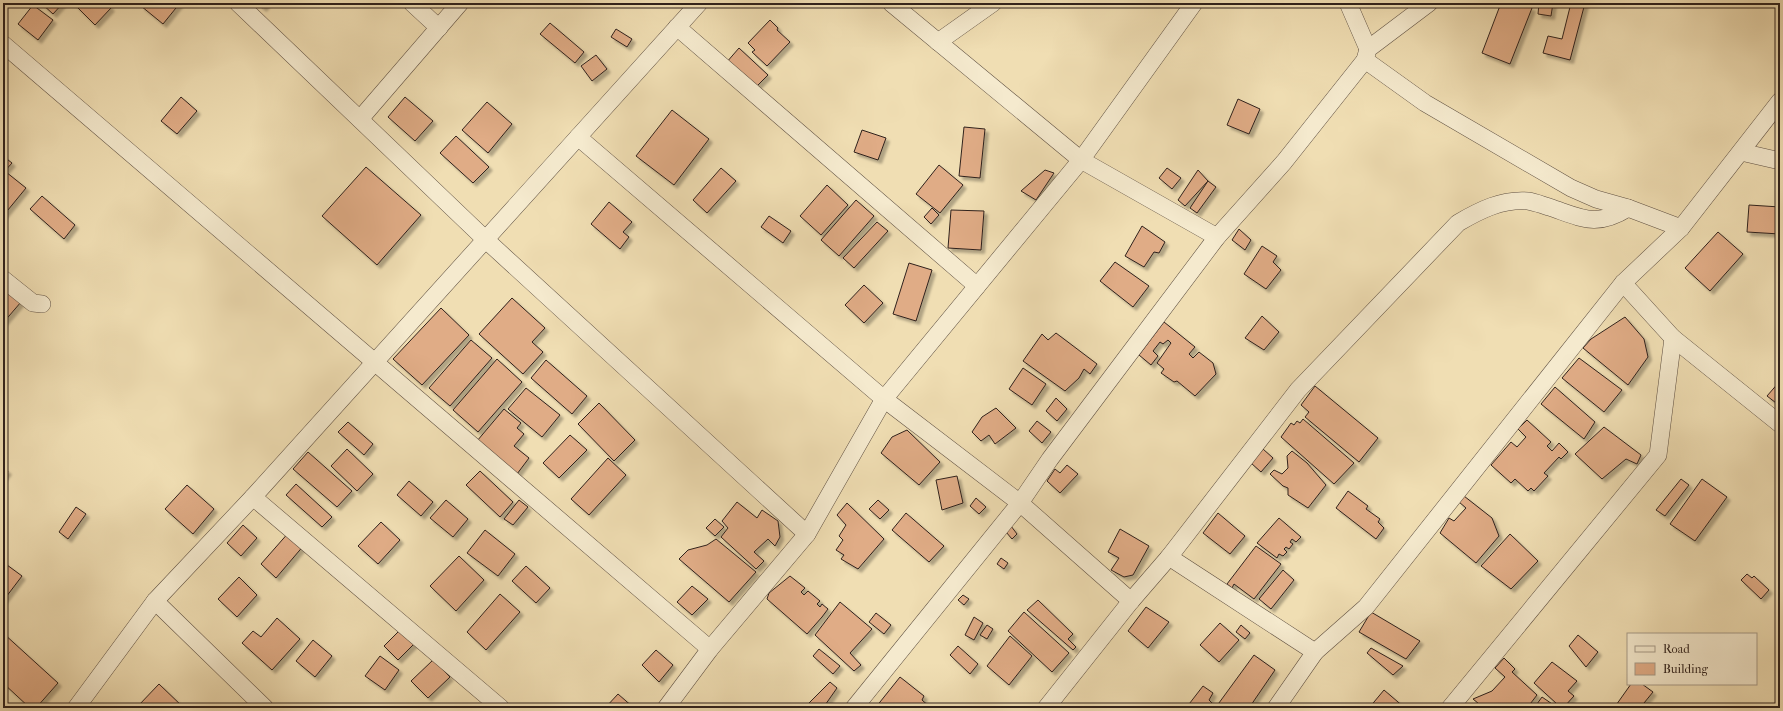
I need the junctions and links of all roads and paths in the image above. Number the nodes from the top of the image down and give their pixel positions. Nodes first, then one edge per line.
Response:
1 (238, 3) edge
2 (412, 3) edge
3 (460, 3) edge
4 (699, 3) edge
5 (891, 3) edge
6 (993, 3) edge
7 (1194, 3) edge
8 (1348, 3) edge
9 (1429, 3) edge
10 (677, 27) junction
11 (439, 28) junction
12 (938, 42) junction
13 (3, 44) edge
14 (1366, 55) junction
15 (1780, 101) edge
16 (360, 119) junction
17 (578, 137) junction
18 (1741, 152) junction
19 (1081, 160) junction
20 (1780, 161) edge
21 (1571, 188) junction
22 (1540, 204) junction
23 (1628, 208) junction
24 (1681, 228) junction
25 (1217, 237) junction
26 (486, 240) junction
27 (3, 279) edge
28 (1623, 283) junction
29 (977, 286) junction
30 (42, 304) dead end
31 (1673, 338) junction
32 (376, 362) junction
33 (884, 399) junction
34 (1780, 424) edge
35 (253, 498) junction
36 (1020, 503) junction
37 (807, 534) junction
38 (1169, 557) junction
39 (155, 600) junction
40 (1131, 601) junction
41 (710, 649) junction
42 (1315, 652) junction
43 (76, 708) edge
44 (265, 708) edge
45 (501, 708) edge
46 (666, 708) edge
47 (854, 708) edge
48 (1046, 708) edge
49 (1276, 708) edge
50 (1450, 708) edge

1 - 16 street
2 - 11 street
3 - 11 street
4 - 10 street
5 - 12 street
6 - 12 street
7 - 19 street
8 - 14 street
9 - 14 street
10 - 17 street
10 - 29 street
11 - 16 street
12 - 19 street
13 - 32 street
14 - 21 street
14 - 25 street
15 - 18 street
16 - 26 street
17 - 26 street
17 - 33 street
18 - 20 street
18 - 24 street
19 - 25 street
19 - 29 street
21 - 22 street
21 - 23 street
22 - 23 street
22 - 38 street
23 - 24 street
24 - 28 street
25 - 36 street
26 - 32 street
26 - 37 street
27 - 30 street
28 - 31 street
28 - 42 street
29 - 33 street
31 - 34 street
31 - 50 street
32 - 35 street
32 - 41 street
33 - 36 street
33 - 37 street
35 - 39 street
35 - 45 street
36 - 40 street
36 - 47 street
37 - 41 street
38 - 40 street
38 - 42 street
39 - 43 street
39 - 44 street
40 - 48 street
41 - 46 street
42 - 49 street

